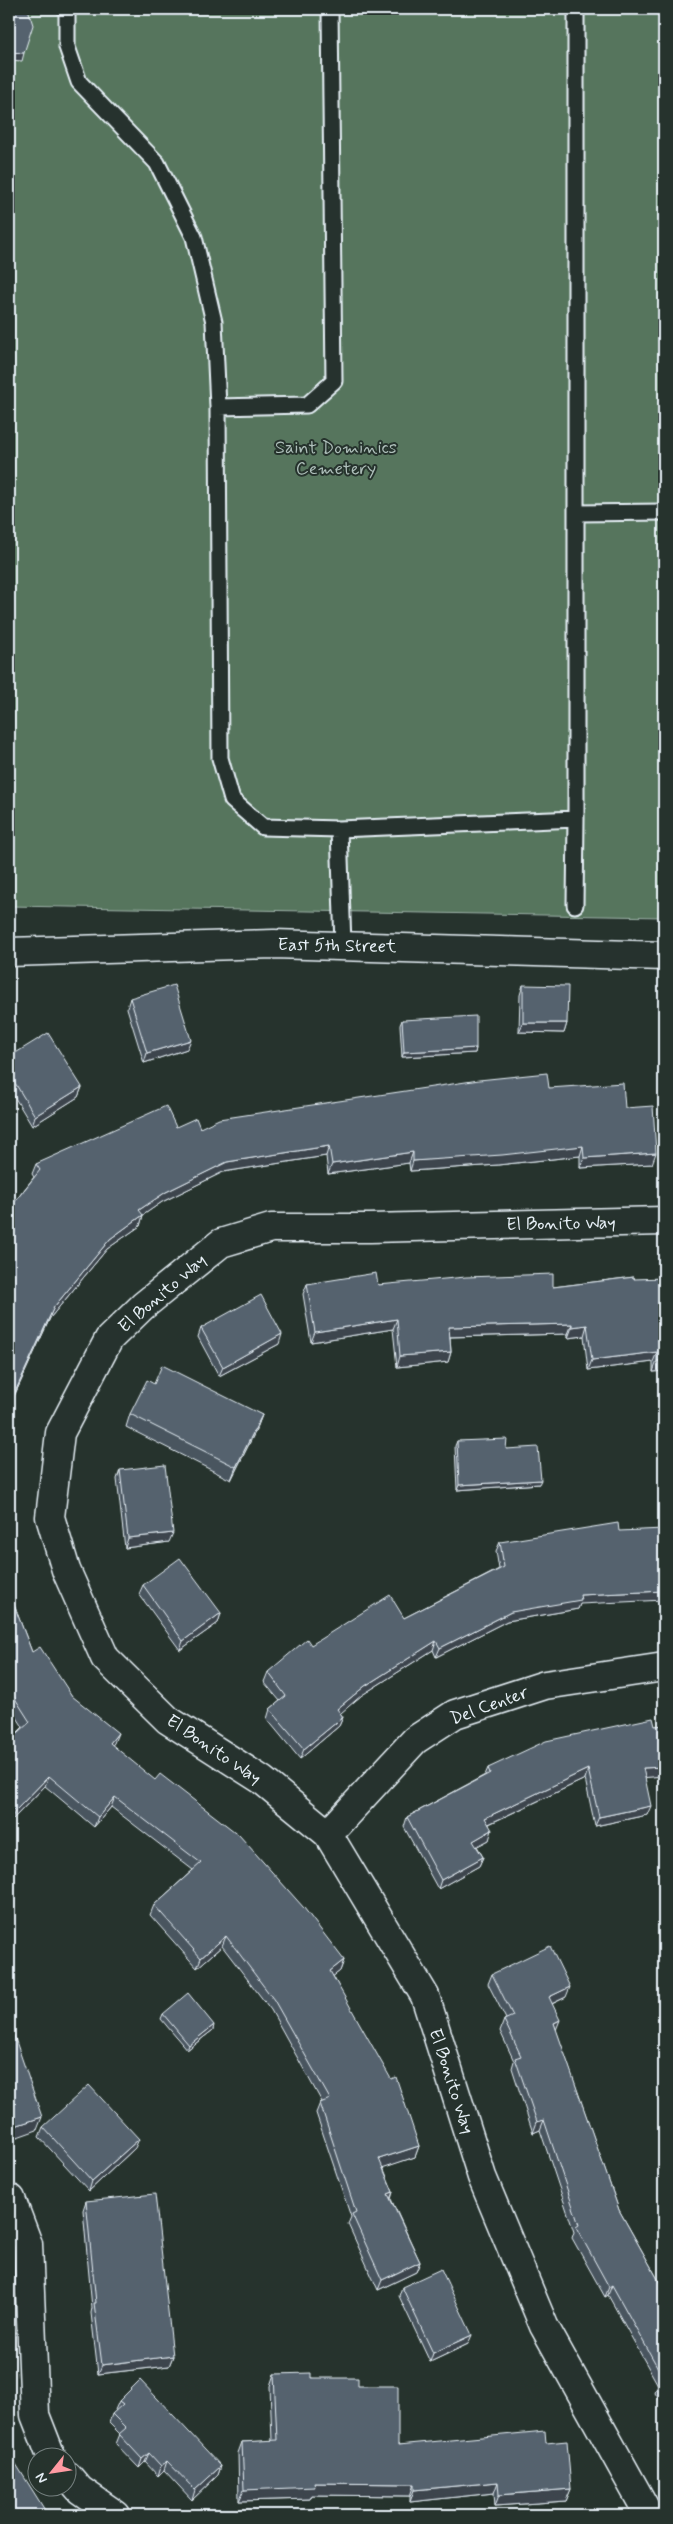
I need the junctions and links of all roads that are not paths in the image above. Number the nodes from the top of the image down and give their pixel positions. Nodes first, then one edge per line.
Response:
1 (67, 9) edge
2 (330, 9) edge
3 (576, 9) edge
4 (218, 407) junction
5 (664, 512) edge
6 (578, 513) junction
7 (576, 819) junction
8 (339, 829) junction
9 (574, 905) dead end
10 (344, 945) junction
11 (9, 952) edge
12 (664, 956) edge
13 (664, 1221) edge
14 (664, 1668) edge
15 (328, 1834) junction
16 (11, 2199) dead end
17 (47, 2446) edge
18 (78, 2488) edge
19 (116, 2515) edge
20 (648, 2515) edge

1 - 4 lane
2 - 4 lane
3 - 6 lane
4 - 8 lane
5 - 6 lane
6 - 7 lane
7 - 8 lane
7 - 9 lane
8 - 10 lane
10 - 11 street, East 5th Street
10 - 12 street, East 5th Street
13 - 15 street, El Bonito Way
14 - 15 street, Del Center
15 - 20 street, El Bonito Way
16 - 17 street
18 - 19 street

